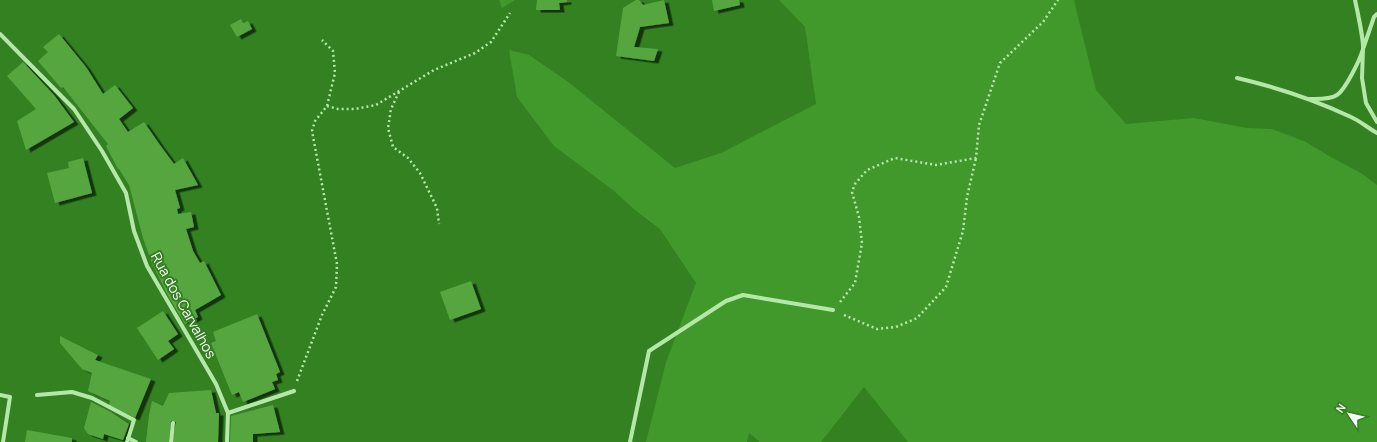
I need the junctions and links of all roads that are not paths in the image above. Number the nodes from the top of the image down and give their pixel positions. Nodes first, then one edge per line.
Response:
1 (1355, 0) edge
2 (1377, 14) edge
3 (0, 34) edge
4 (1363, 48) junction
5 (1238, 78) dead end
6 (1306, 99) junction
7 (1377, 122) edge
8 (1377, 133) edge
9 (833, 310) road end
10 (294, 391) road end
11 (0, 395) edge
12 (37, 395) dead end
13 (228, 413) junction
14 (173, 423) dead end
15 (128, 440) edge
16 (3, 442) edge
17 (136, 442) edge
18 (171, 442) edge
19 (227, 442) edge
20 (630, 442) edge

1 - 4 street
2 - 4 street
3 - 13 street, Rua dos Carvalhos
4 - 6 street
4 - 7 street
5 - 6 street
6 - 8 street
9 - 20 street
10 - 13 street
11 - 16 street
12 - 15 street
13 - 19 street
14 - 18 street
15 - 17 street

